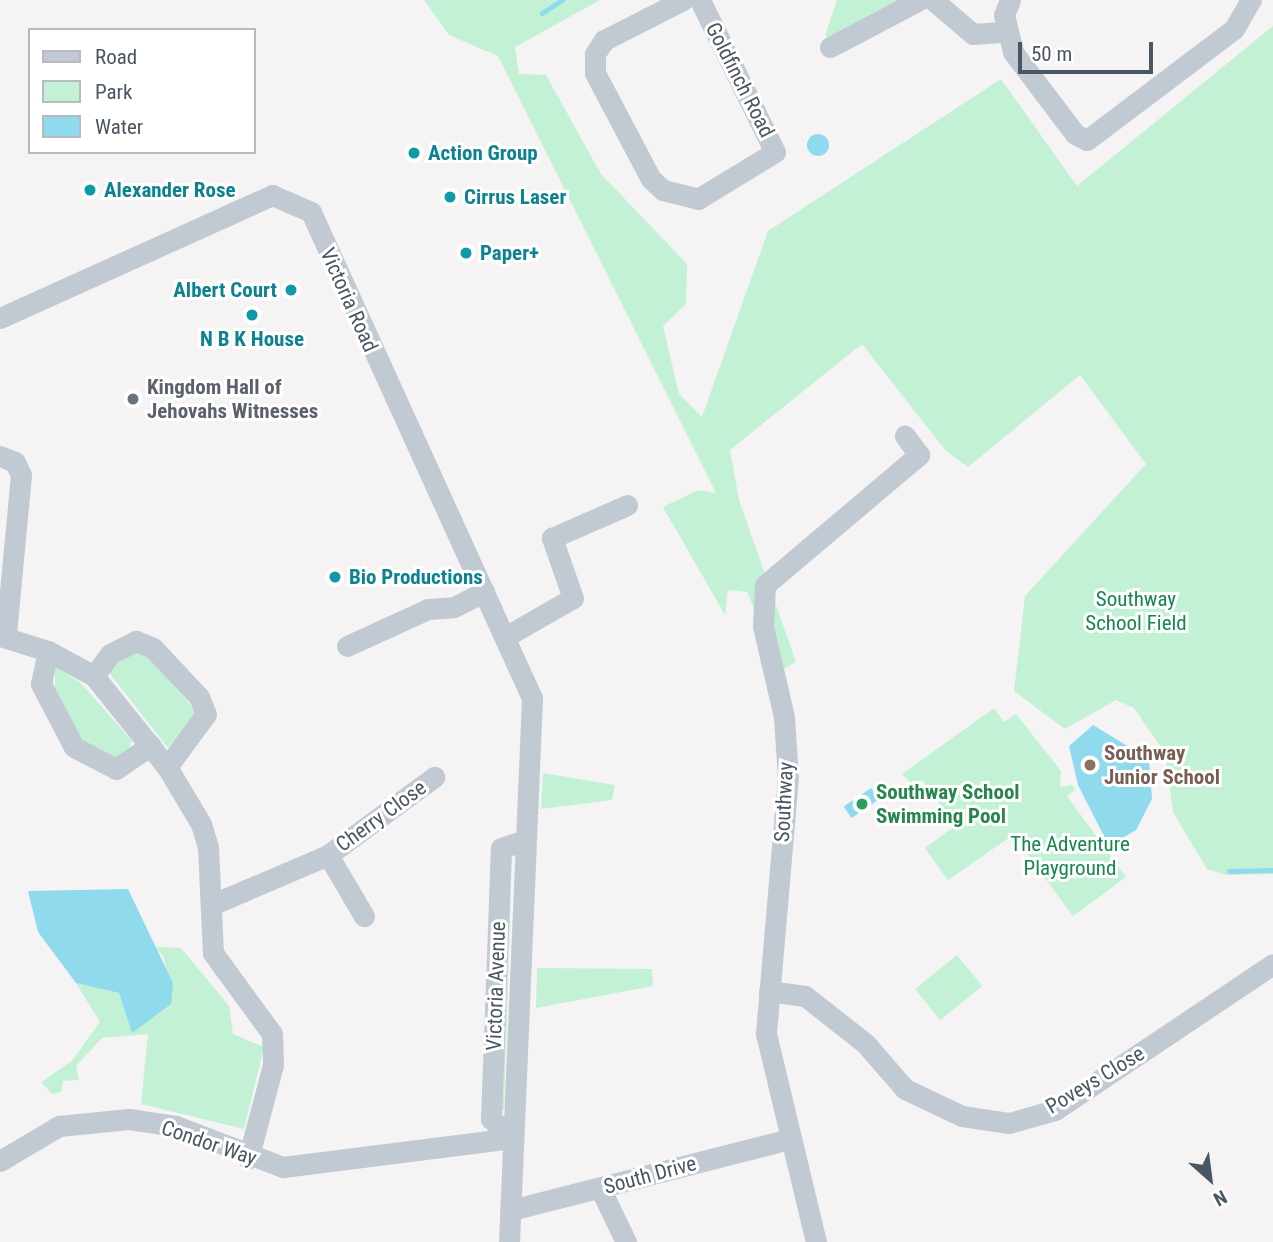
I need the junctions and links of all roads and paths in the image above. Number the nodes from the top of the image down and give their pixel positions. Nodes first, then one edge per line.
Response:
1 (683, 0) edge
2 (700, 0) edge
3 (919, 0) edge
4 (933, 0) edge
5 (1010, 0) edge
6 (1252, 0) edge
7 (1005, 32) junction
8 (830, 47) dead end
9 (0, 318) edge
10 (905, 436) dead end
11 (0, 456) edge
12 (627, 505) dead end
13 (484, 592) junction
14 (3, 635) edge
15 (505, 638) junction
16 (347, 646) dead end
17 (48, 651) junction
18 (94, 676) junction
19 (532, 698) joint
20 (151, 745) junction
21 (167, 767) junction
22 (434, 777) dead end
23 (328, 855) junction
24 (211, 905) junction
25 (364, 916) dead end
26 (1273, 964) edge
27 (769, 991) junction
28 (511, 1138) junction
29 (789, 1139) junction
30 (248, 1158) junction
31 (0, 1161) edge
32 (600, 1188) junction
33 (511, 1210) junction
34 (509, 1242) edge
35 (626, 1242) edge
36 (816, 1242) edge

1 - 2 street, Goldfinch Road
3 - 8 street
4 - 7 street
5 - 7 street
6 - 7 street
9 - 13 street, Victoria Road
10 - 27 street, Southway
11 - 14 street
12 - 15 street
13 - 15 street, Victoria Road
13 - 16 street
14 - 17 street
15 - 19 street, Victoria Road
17 - 18 street
17 - 20 street
18 - 20 street
18 - 21 street
19 - 28 street, Victoria Avenue
20 - 21 street
21 - 24 street
22 - 23 street, Cherry Close
23 - 24 street, Cherry Close
23 - 25 street, Cherry Close
24 - 30 street
26 - 27 street, Poveys Close
27 - 29 street, Southway
28 - 30 street, Condor Way
28 - 33 street, Victoria Avenue
29 - 32 street, South Drive
29 - 36 street, Southway
30 - 31 street, Condor Way
32 - 33 street, South Drive
32 - 35 street
33 - 34 street, Victoria Avenue

